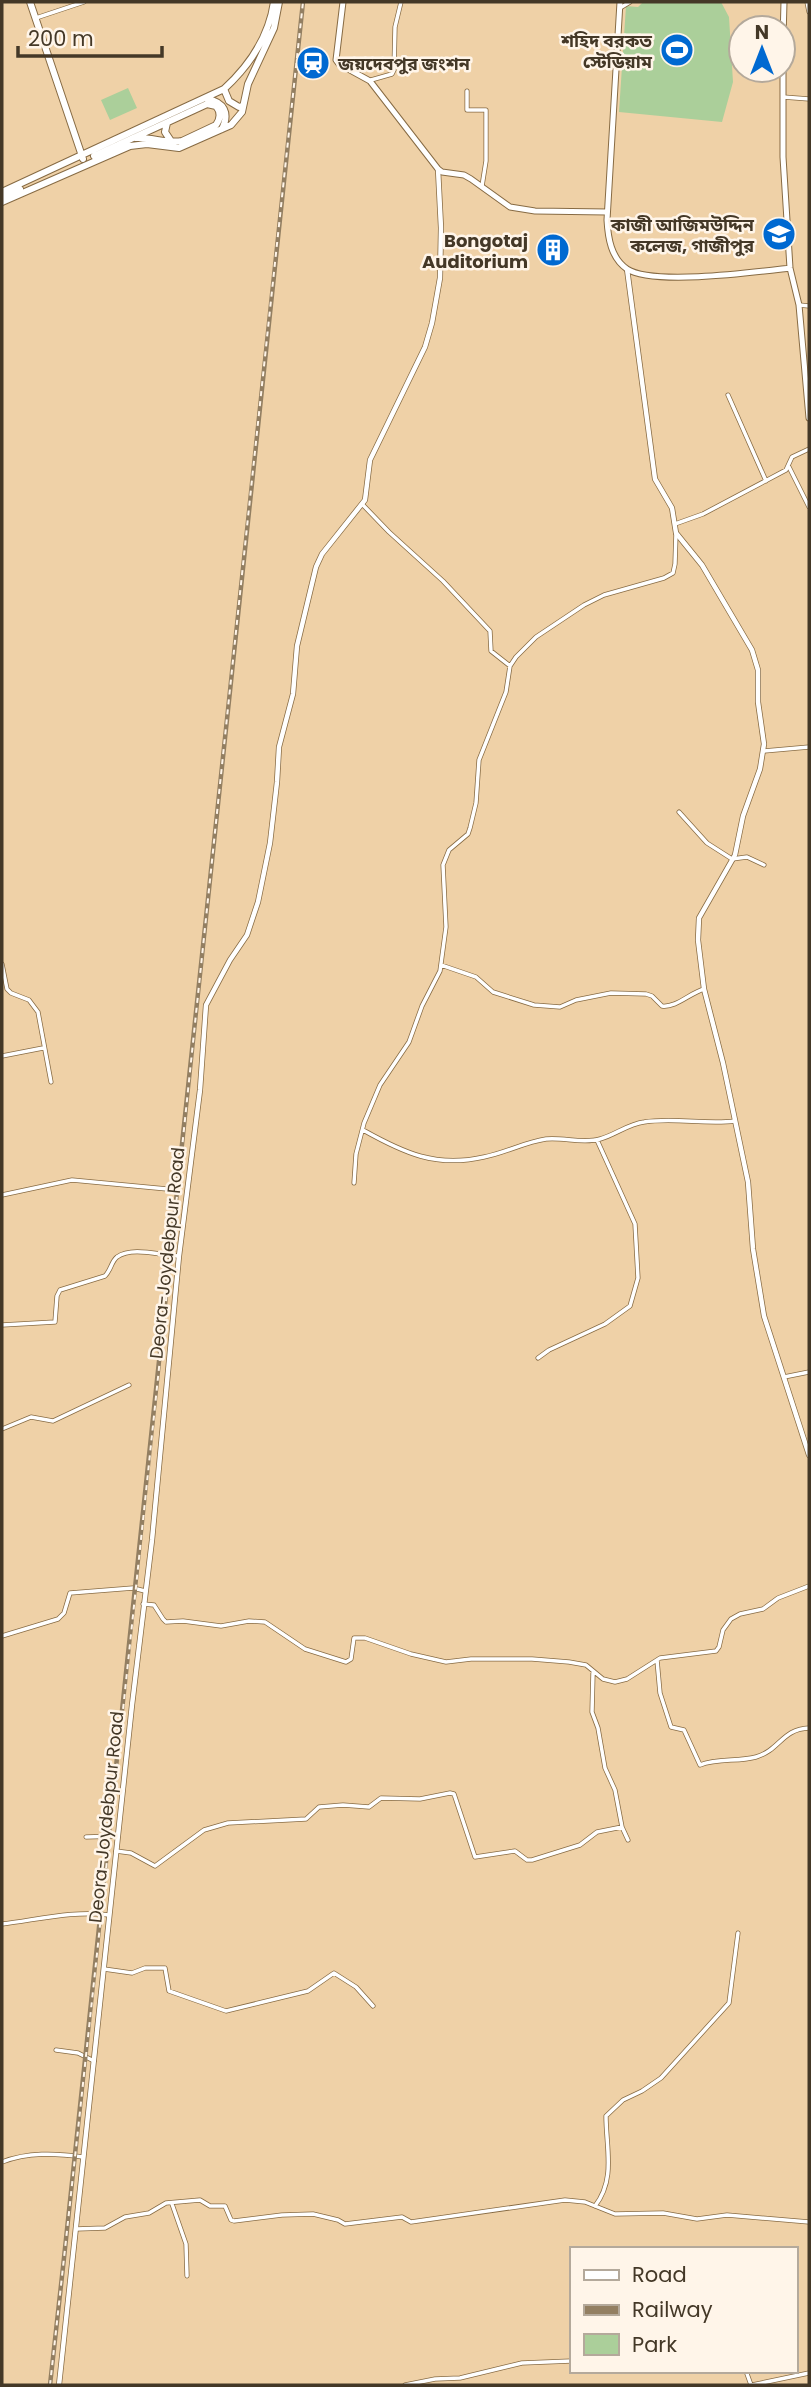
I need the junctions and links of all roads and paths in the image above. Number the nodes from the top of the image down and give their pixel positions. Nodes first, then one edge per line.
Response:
1 (30, 2) edge
2 (84, 2) edge
3 (277, 2) edge
4 (343, 2) edge
5 (401, 2) edge
6 (630, 2) edge
7 (807, 2) edge
8 (620, 5) edge
9 (809, 12) edge
10 (35, 19) junction
11 (370, 81) junction
12 (783, 84) edge
13 (224, 89) junction
14 (467, 92) dead end
15 (783, 97) junction
16 (205, 99) junction
17 (809, 99) edge
18 (243, 106) junction
19 (167, 123) junction
20 (222, 129) junction
21 (136, 138) junction
22 (171, 141) junction
23 (84, 160) junction
24 (438, 169) junction
25 (482, 186) junction
26 (2, 192) edge
27 (2, 200) edge
28 (607, 212) junction
29 (790, 268) junction
30 (627, 269) junction
31 (799, 305) junction
32 (809, 306) edge
33 (808, 378) edge
34 (728, 395) dead end
35 (809, 418) edge
36 (809, 449) edge
37 (789, 467) junction
38 (766, 481) junction
39 (362, 504) junction
40 (809, 507) edge
41 (673, 525) junction
42 (676, 533) junction
43 (510, 666) junction
44 (809, 747) edge
45 (764, 751) junction
46 (678, 812) dead end
47 (732, 859) junction
48 (764, 865) dead end
49 (2, 964) edge
50 (441, 965) junction
51 (704, 989) junction
52 (43, 1048) junction
53 (2, 1056) edge
54 (51, 1082) dead end
55 (736, 1121) junction
56 (363, 1130) junction
57 (597, 1140) junction
58 (354, 1183) dead end
59 (167, 1189) dead end
60 (2, 1195) edge
61 (179, 1256) junction
62 (2, 1325) edge
63 (538, 1358) dead end
64 (809, 1372) edge
65 (782, 1377) junction
66 (129, 1385) dead end
67 (2, 1429) edge
68 (809, 1455) edge
69 (809, 1586) edge
70 (145, 1591) junction
71 (143, 1604) junction
72 (2, 1636) edge
73 (657, 1660) junction
74 (593, 1673) junction
75 (809, 1728) edge
76 (622, 1827) junction
77 (118, 1836) junction
78 (86, 1837) dead end
79 (628, 1840) dead end
80 (116, 1852) junction
81 (110, 1915) junction
82 (2, 1924) edge
83 (738, 1933) dead end
84 (104, 1969) junction
85 (373, 2006) dead end
86 (56, 2050) dead end
87 (94, 2061) junction
88 (83, 2157) junction
89 (2, 2162) edge
90 (173, 2204) junction
91 (595, 2206) junction
92 (809, 2222) edge
93 (76, 2229) junction
94 (187, 2276) dead end
95 (570, 2361) edge
96 (809, 2372) edge
97 (58, 2385) edge
98 (405, 2385) edge
99 (751, 2385) edge

1 - 10 main road
2 - 10 street
3 - 13 main road
3 - 18 main road
4 - 11 main road
5 - 11 street
6 - 8 street
7 - 9 street
8 - 28 main road
10 - 23 main road
11 - 24 main road
12 - 15 main road
13 - 16 main road
13 - 18 main road
14 - 25 street
15 - 17 street
15 - 29 main road
16 - 20 main road
16 - 23 main road
18 - 20 main road
19 - 21 main road
19 - 22 main road
19 - 22 main road
20 - 23 main road
21 - 22 main road
21 - 23 main road
23 - 26 main road
23 - 27 main road
24 - 25 main road
24 - 39 street, Deora-Joydebpur Road
25 - 28 main road
28 - 30 main road
29 - 30 main road
29 - 31 main road
30 - 41 street
31 - 32 street
31 - 33 main road
33 - 35 main road
34 - 38 street
36 - 37 street
37 - 38 street
37 - 40 street
38 - 41 street
39 - 43 street
39 - 61 street, Deora-Joydebpur Road
41 - 42 street
42 - 43 street
42 - 45 street
43 - 50 street
44 - 45 street
45 - 47 street
46 - 47 street
47 - 48 street
47 - 51 street
49 - 52 street
50 - 51 street
50 - 56 street
51 - 55 street
52 - 53 street
52 - 54 street
55 - 57 street
55 - 65 street
56 - 57 street
56 - 58 street
57 - 63 street
59 - 60 street
61 - 62 street
61 - 70 street, Deora-Joydebpur Road
64 - 65 street
65 - 68 street
66 - 67 street
69 - 73 street
70 - 71 street, Deora-Joydebpur Road
70 - 72 street
71 - 74 street
71 - 77 street, Deora-Joydebpur Road
73 - 74 street
73 - 75 street
74 - 76 street
76 - 79 street
76 - 80 street
77 - 78 street
77 - 80 street, Deora-Joydebpur Road
80 - 81 street, Deora-Joydebpur Road
81 - 82 street
81 - 84 street, Deora-Joydebpur Road
83 - 91 street
84 - 85 street
84 - 87 street, Deora-Joydebpur Road
86 - 87 street
87 - 88 street, Deora-Joydebpur Road
88 - 89 street
88 - 93 street, Deora-Joydebpur Road
90 - 91 street
90 - 93 street
90 - 94 street
91 - 92 street
93 - 97 street, Deora-Joydebpur Road
95 - 98 street
96 - 99 street

